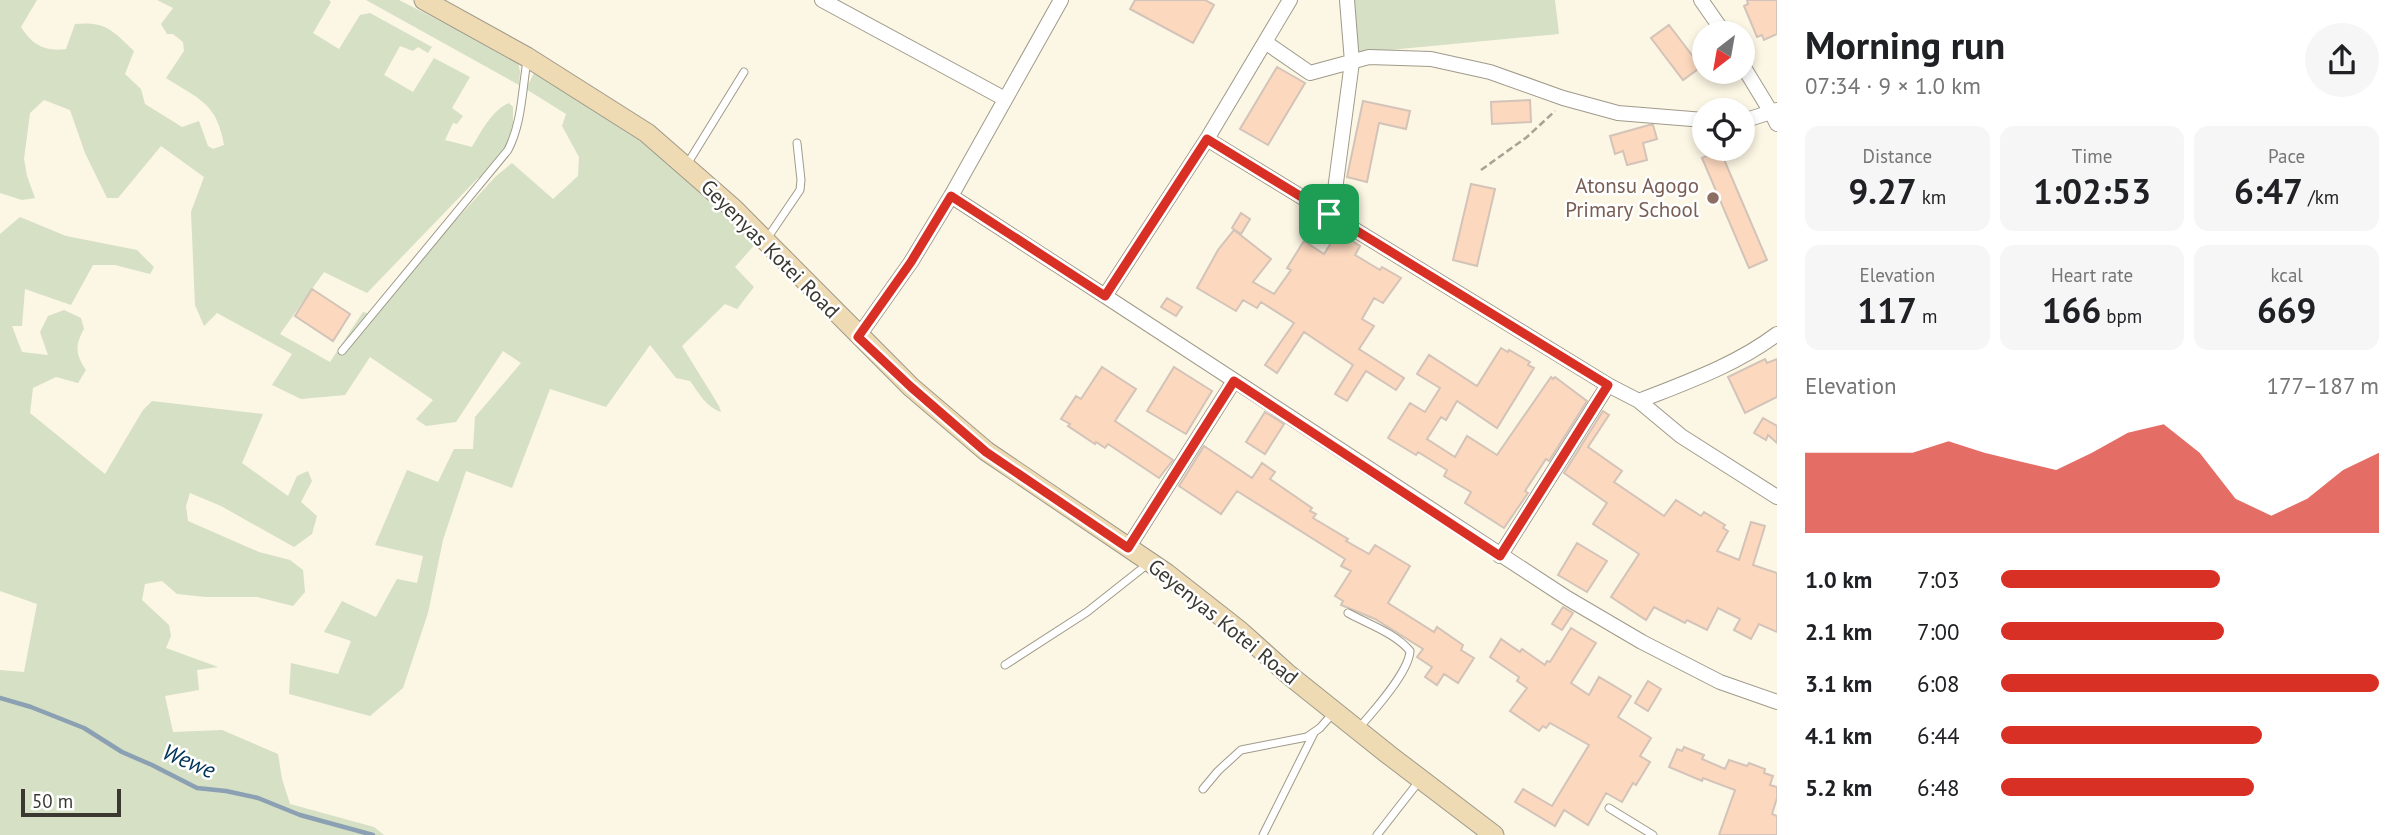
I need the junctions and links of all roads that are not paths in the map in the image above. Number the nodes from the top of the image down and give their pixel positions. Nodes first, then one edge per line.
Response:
1 (424, 0) edge
2 (822, 0) edge
3 (1061, 0) edge
4 (1290, 0) edge
5 (1347, 0) edge
6 (1701, 0) edge
7 (1716, 21) edge
8 (1265, 42) junction
9 (527, 57) junction
10 (1352, 62) junction
11 (744, 72) dead end
12 (1755, 84) edge
13 (1005, 99) junction
14 (1775, 116) edge
15 (1692, 119) edge
16 (1755, 119) edge
17 (1207, 139) junction
18 (796, 143) dead end
19 (686, 166) junction
20 (951, 196) junction
21 (1329, 214) junction
22 (765, 241) junction
23 (1105, 296) junction
24 (1777, 334) edge
25 (858, 337) junction
26 (342, 351) dead end
27 (1234, 381) junction
28 (1608, 385) junction
29 (1639, 401) junction
30 (1777, 497) edge
31 (1128, 548) junction
32 (1500, 556) junction
33 (1150, 562) junction
34 (1348, 614) dead end
35 (1005, 665) dead end
36 (1777, 702) edge
37 (1335, 712) junction
38 (1358, 730) junction
39 (1314, 732) junction
40 (1421, 779) junction
41 (1203, 789) dead end
42 (1609, 808) dead end
43 (1263, 835) edge
44 (1377, 835) edge
45 (1494, 835) edge
46 (1653, 835) edge

1 - 9 street, Geyenyas Kotei Road
2 - 13 street
3 - 13 street
4 - 8 street
5 - 10 street
6 - 7 street
8 - 10 street
8 - 17 street
9 - 19 street, Geyenyas Kotei Road
9 - 26 lane
10 - 15 street
10 - 21 street
11 - 19 lane
12 - 14 street
13 - 20 street
14 - 16 street
17 - 21 street
17 - 23 street
18 - 22 lane
19 - 22 street, Geyenyas Kotei Road
20 - 23 street
20 - 25 street
21 - 28 street
22 - 25 street, Geyenyas Kotei Road
23 - 27 street
24 - 29 street
25 - 31 street, Geyenyas Kotei Road
27 - 31 street
27 - 32 street
28 - 29 street
28 - 32 street
29 - 30 street
31 - 33 street, Geyenyas Kotei Road
32 - 36 street
33 - 35 lane
33 - 37 street, Geyenyas Kotei Road
34 - 38 lane
37 - 38 street, Geyenyas Kotei Road
37 - 39 lane
38 - 40 street, Geyenyas Kotei Road
39 - 41 lane
39 - 43 lane
40 - 44 lane
40 - 45 street, Geyenyas Kotei Road
42 - 46 lane

